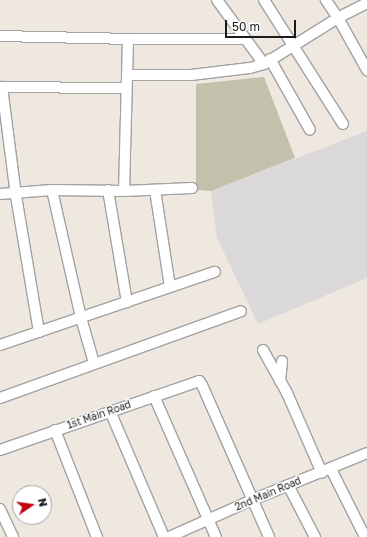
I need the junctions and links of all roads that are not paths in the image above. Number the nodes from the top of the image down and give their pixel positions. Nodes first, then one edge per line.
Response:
1 (217, 0) edge
2 (264, 0) edge
3 (326, 0) edge
4 (367, 3) edge
5 (338, 18) junction
6 (0, 36) edge
7 (128, 39) junction
8 (244, 39) junction
9 (292, 45) junction
10 (267, 61) junction
11 (367, 70) edge
12 (127, 75) junction
13 (126, 88) junction
14 (343, 124) dead end
15 (310, 130) dead end
16 (192, 188) dead end
17 (52, 190) junction
18 (108, 190) junction
19 (155, 190) junction
20 (124, 191) junction
21 (16, 193) junction
22 (0, 194) edge
23 (215, 272) dead end
24 (170, 287) junction
25 (127, 302) junction
26 (241, 311) dead end
27 (81, 318) junction
28 (39, 332) junction
29 (0, 346) edge
30 (263, 350) dead end
31 (282, 361) dead end
32 (94, 363) junction
33 (280, 381) junction
34 (154, 396) junction
35 (0, 398) edge
36 (110, 411) junction
37 (55, 430) junction
38 (0, 450) edge
39 (367, 453) edge
40 (326, 471) junction
41 (288, 485) junction
42 (252, 500) junction
43 (0, 509) edge
44 (208, 520) junction
45 (13, 537) edge
46 (97, 537) edge
47 (164, 537) edge
48 (169, 537) edge
49 (216, 537) edge
50 (269, 537) edge
51 (315, 537) edge
52 (365, 537) edge

1 - 8 street
2 - 9 street
3 - 5 street
4 - 5 street
5 - 9 street
5 - 11 street
6 - 7 street
7 - 8 street
7 - 12 street
8 - 10 street
9 - 10 street
9 - 14 street
10 - 12 street
10 - 15 street
12 - 13 street
13 - 20 street
13 - 21 street
16 - 19 street
17 - 18 street
17 - 21 street
17 - 27 street
18 - 20 street
18 - 25 street
19 - 20 street
19 - 24 street
21 - 22 street
21 - 28 street
23 - 24 street
24 - 25 street
25 - 27 street
26 - 32 street
27 - 28 street
27 - 32 street
28 - 29 street
30 - 33 street
31 - 33 street
32 - 35 street
33 - 40 street
34 - 36 street, 1st Main Road
34 - 42 street, 1st Main Road
34 - 44 street
36 - 37 street, 1st Main Road
36 - 47 street
37 - 38 street, 1st Main Road
37 - 46 street
39 - 40 street, 2nd Main Road
40 - 41 street, 2nd Main Road
40 - 52 street
41 - 42 street, 2nd Main Road
41 - 51 street
42 - 44 street, 2nd Main Road
42 - 50 street
43 - 45 street
44 - 48 street, 2nd Main Road
44 - 49 street

